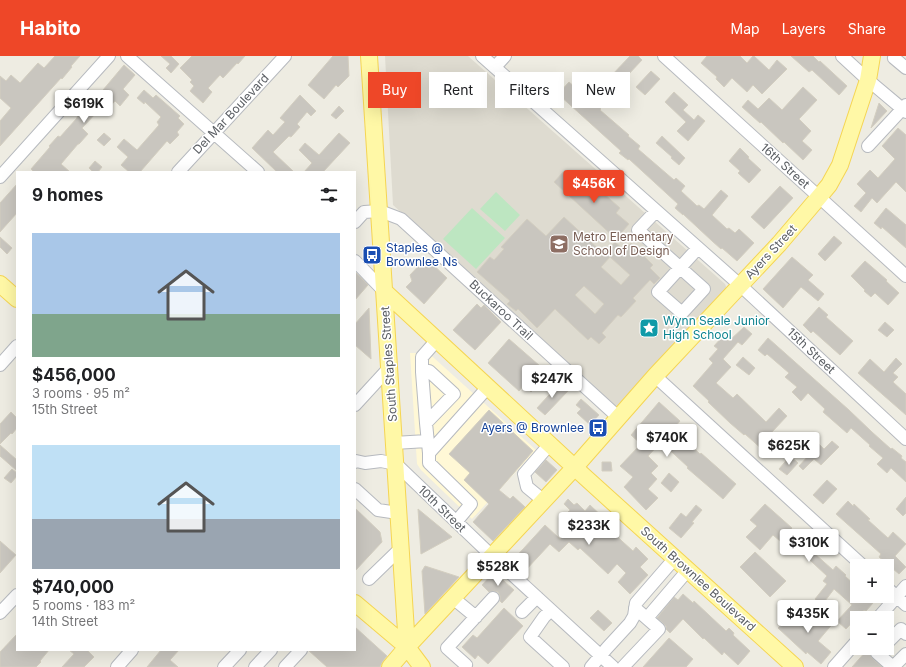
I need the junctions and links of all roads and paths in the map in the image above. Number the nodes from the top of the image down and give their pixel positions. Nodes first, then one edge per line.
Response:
1 (109, 56) edge
2 (128, 56) edge
3 (285, 56) edge
4 (369, 56) edge
5 (482, 56) edge
6 (505, 56) edge
7 (664, 56) edge
8 (842, 56) edge
9 (872, 56) edge
10 (892, 57) edge
11 (495, 67) junction
12 (906, 68) edge
13 (868, 80) junction
14 (905, 109) edge
15 (215, 133) junction
16 (868, 146) dead end
17 (179, 171) edge
18 (257, 171) edge
19 (0, 177) edge
20 (819, 197) junction
21 (380, 210) junction
22 (656, 211) junction
23 (356, 221) edge
24 (698, 248) junction
25 (356, 262) edge
26 (906, 276) edge
27 (0, 284) edge
28 (740, 286) junction
29 (384, 291) junction
30 (16, 298) edge
31 (437, 340) junction
32 (16, 347) edge
33 (0, 365) edge
34 (389, 368) junction
35 (422, 372) junction
36 (655, 376) junction
37 (488, 387) junction
38 (454, 394) junction
39 (356, 404) edge
40 (469, 408) junction
41 (618, 417) junction
42 (426, 423) junction
43 (906, 438) edge
44 (394, 443) junction
45 (550, 444) junction
46 (428, 447) junction
47 (356, 461) edge
48 (396, 464) junction
49 (575, 467) junction
50 (356, 490) edge
51 (544, 501) junction
52 (398, 513) junction
53 (456, 522) junction
54 (400, 549) junction
55 (492, 556) junction
56 (676, 558) junction
57 (855, 559) edge
58 (688, 570) junction
59 (370, 579) dead end
60 (906, 586) edge
61 (894, 594) edge
62 (16, 596) edge
63 (537, 597) junction
64 (897, 597) junction
65 (453, 598) junction
66 (493, 598) dead end
67 (356, 604) edge
68 (906, 605) edge
69 (635, 608) junction
70 (551, 610) junction
71 (884, 611) edge
72 (522, 612) dead end
73 (0, 614) edge
74 (476, 617) junction
75 (647, 618) junction
76 (906, 634) edge
77 (894, 636) edge
78 (407, 647) junction
79 (850, 649) edge
80 (131, 651) edge
81 (239, 651) edge
82 (270, 651) edge
83 (300, 651) edge
84 (906, 654) edge
85 (882, 655) edge
86 (601, 656) junction
87 (466, 666) edge
88 (117, 667) edge
89 (224, 667) edge
90 (255, 667) edge
91 (285, 667) edge
92 (390, 667) edge
93 (422, 667) edge
94 (563, 667) edge
95 (591, 667) edge
96 (613, 667) edge
97 (623, 667) edge
98 (795, 667) edge
99 (834, 667) edge

1 - 19 street
2 - 15 street
3 - 15 street, Del Mar Boulevard
4 - 21 main road, South Staples Street
5 - 11 street, 15th Street
6 - 11 street
7 - 20 street, 16th Street
8 - 13 street
9 - 13 main road, Ayers Street
10 - 12 street
11 - 22 street, 15th Street
13 - 14 street
13 - 20 main road, Ayers Street
14 - 16 street
15 - 17 street, Del Mar Boulevard
15 - 18 street
20 - 26 street, 16th Street
20 - 28 main road, Ayers Street
21 - 23 street
21 - 29 main road, South Staples Street
21 - 41 street, Buckaroo Trail
22 - 24 street, 15th Street
22 - 24 street
24 - 28 street, 15th Street
25 - 29 street, South Brownlee Boulevard
27 - 30 main road
28 - 36 main road, Ayers Street
28 - 43 street, 15th Street
29 - 31 main road, South Brownlee Boulevard
29 - 34 main road, South Staples Street
31 - 35 street
31 - 37 main road, South Brownlee Boulevard
32 - 33 street
34 - 39 street
34 - 44 main road, South Staples Street
35 - 38 street
35 - 42 street
36 - 41 main road, Ayers Street
36 - 57 street
37 - 40 street
37 - 45 main road, South Brownlee Boulevard
38 - 40 street
38 - 42 street
40 - 46 street
41 - 49 main road, Ayers Street
42 - 46 street
44 - 46 street
44 - 48 main road, South Staples Street
45 - 49 main road, South Brownlee Boulevard
45 - 51 street
46 - 53 street
47 - 48 street
48 - 52 main road, South Staples Street
48 - 53 street, 10th Street
49 - 51 main road, Ayers Street
49 - 56 main road, South Brownlee Boulevard
50 - 52 street
51 - 55 main road, Ayers Street
52 - 54 main road, South Staples Street
53 - 55 street, 10th Street
54 - 59 street
54 - 78 main road, South Staples Street
55 - 63 street, 10th Street
55 - 65 main road, Ayers Street
56 - 58 main road, South Brownlee Boulevard
56 - 69 street
58 - 75 street
58 - 98 main road, South Brownlee Boulevard
60 - 64 street
61 - 64 street
62 - 73 street
63 - 70 street, 10th Street
63 - 72 street
64 - 68 street
64 - 71 street
65 - 74 street
65 - 78 main road, Ayers Street
66 - 74 street
67 - 78 main road
69 - 75 street
69 - 86 street
70 - 86 street, 10th Street
70 - 94 street
74 - 87 street
75 - 97 street
76 - 77 street
78 - 92 main road
78 - 93 main road
79 - 99 street
80 - 88 street
81 - 89 street
82 - 90 street
83 - 91 street
84 - 85 street
86 - 95 street
86 - 96 street, 10th Street

